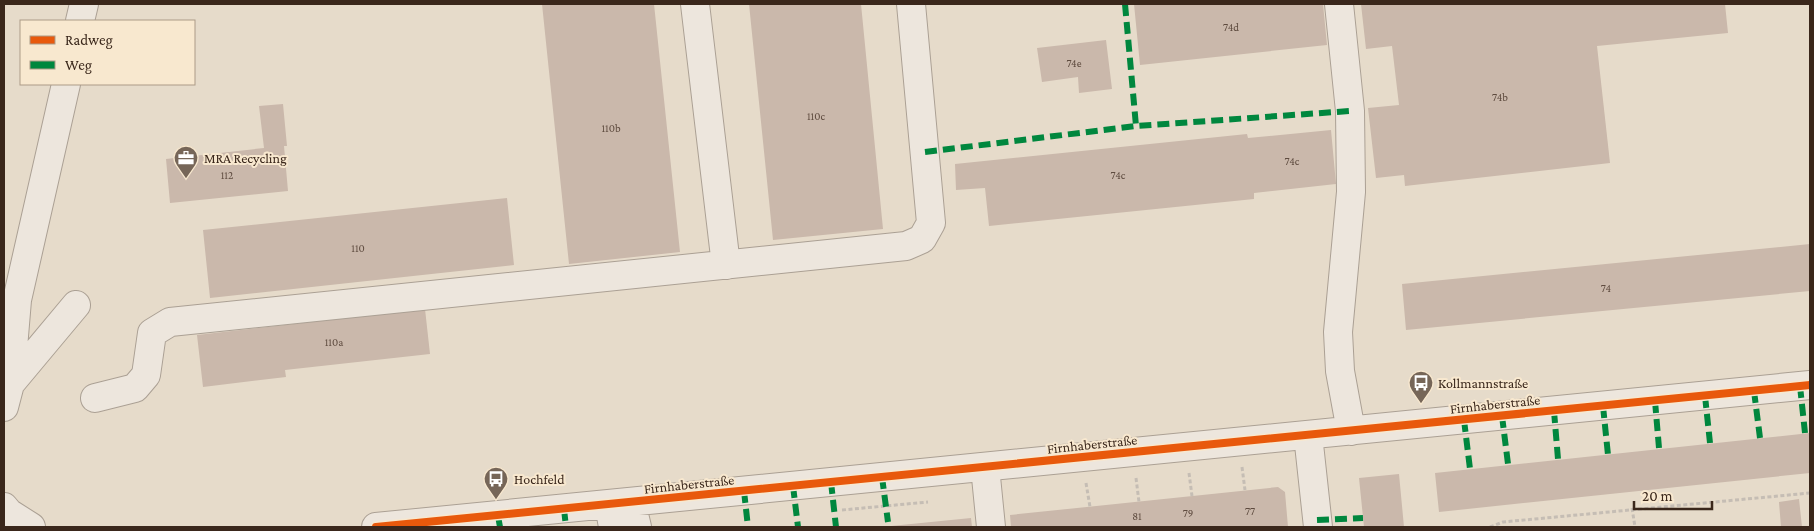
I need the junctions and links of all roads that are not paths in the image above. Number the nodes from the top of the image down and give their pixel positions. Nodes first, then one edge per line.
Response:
1 (84, 4) edge
2 (696, 4) edge
3 (911, 4) edge
4 (1339, 4) edge
5 (80, 20) edge
6 (66, 85) edge
7 (726, 265) junction
8 (76, 305) dead end
9 (1810, 385) edge
10 (7, 395) edge
11 (95, 398) dead end
12 (1351, 431) junction
13 (1308, 435) junction
14 (985, 467) junction
15 (4, 507) edge
16 (623, 515) edge
17 (31, 527) edge
18 (376, 527) edge
19 (380, 527) edge
20 (992, 527) edge
21 (1318, 527) edge

1 - 5 street
2 - 7 street
3 - 7 street
4 - 12 street
6 - 10 street
7 - 11 street
8 - 10 street
9 - 12 street, Firnhaberstraße
12 - 13 street, Firnhaberstraße
13 - 14 street, Firnhaberstraße
13 - 21 street
14 - 16 street, Firnhaberstraße
14 - 20 street
15 - 17 street
16 - 19 street, Firnhaberstraße
18 - 19 street, Firnhaberstraße

